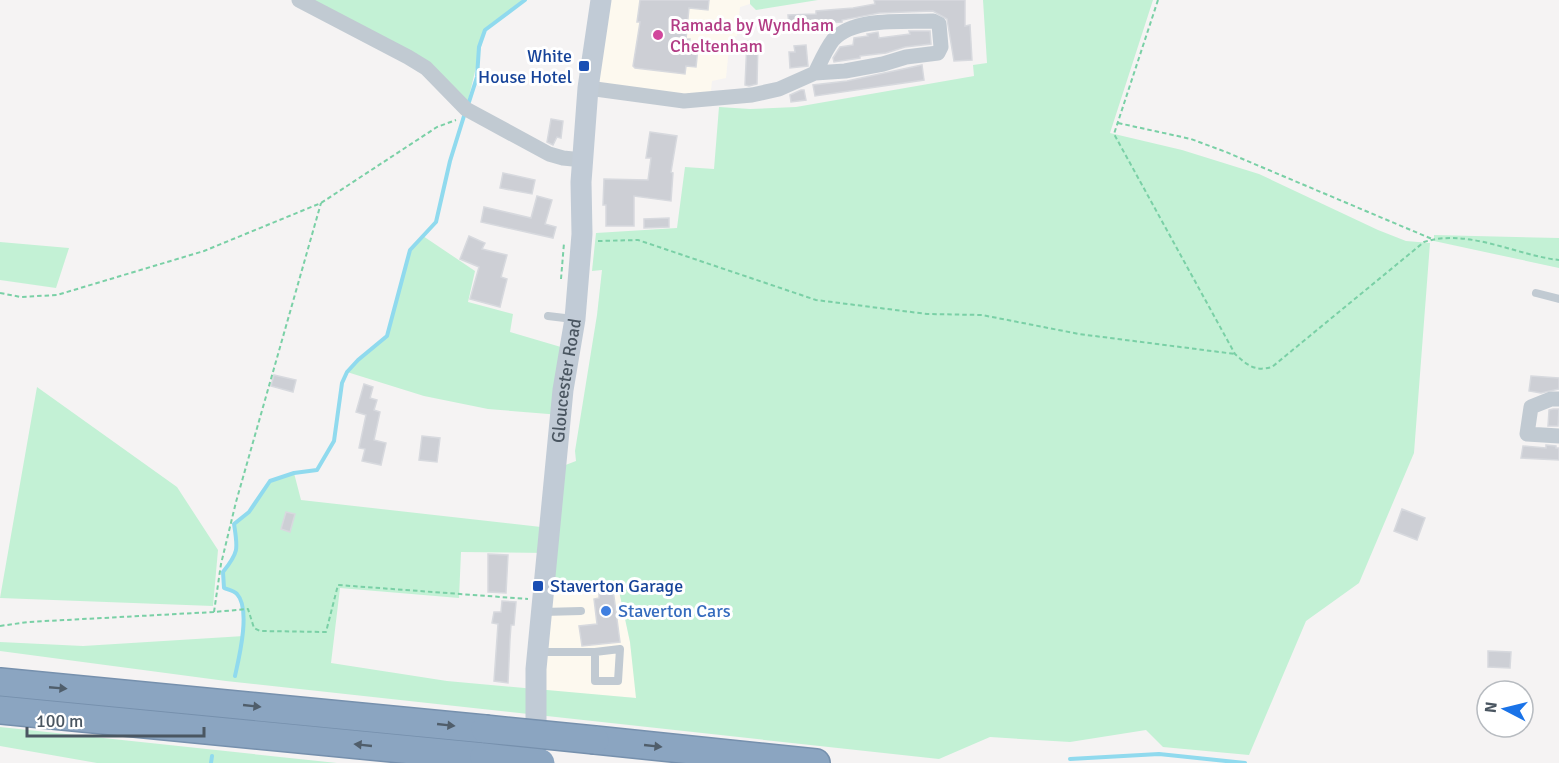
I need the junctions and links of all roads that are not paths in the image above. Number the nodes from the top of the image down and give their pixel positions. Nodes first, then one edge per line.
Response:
1 (300, 0) edge
2 (601, 0) edge
3 (815, 73) junction
4 (588, 88) junction
5 (583, 160) junction
6 (1536, 293) dead end
7 (1559, 298) edge
8 (548, 316) dead end
9 (575, 319) junction
10 (1559, 399) edge
11 (1559, 436) edge
12 (542, 606) junction
13 (581, 611) dead end
14 (538, 652) junction
15 (595, 652) junction
16 (0, 682) edge
17 (0, 710) edge
18 (539, 763) edge
19 (816, 763) edge

1 - 5 street
2 - 4 main road, Gloucester Road
3 - 3 street
3 - 4 street
4 - 5 main road, Gloucester Road
5 - 9 main road, Gloucester Road
6 - 7 lane
8 - 9 lane
9 - 12 main road, Gloucester Road
10 - 11 street
12 - 13 lane
12 - 14 main road, Gloucester Road
14 - 15 lane
14 - 18 main road, Gloucester Road
15 - 15 lane
16 -> 19 highway, bridge
18 -> 17 highway, bridge

